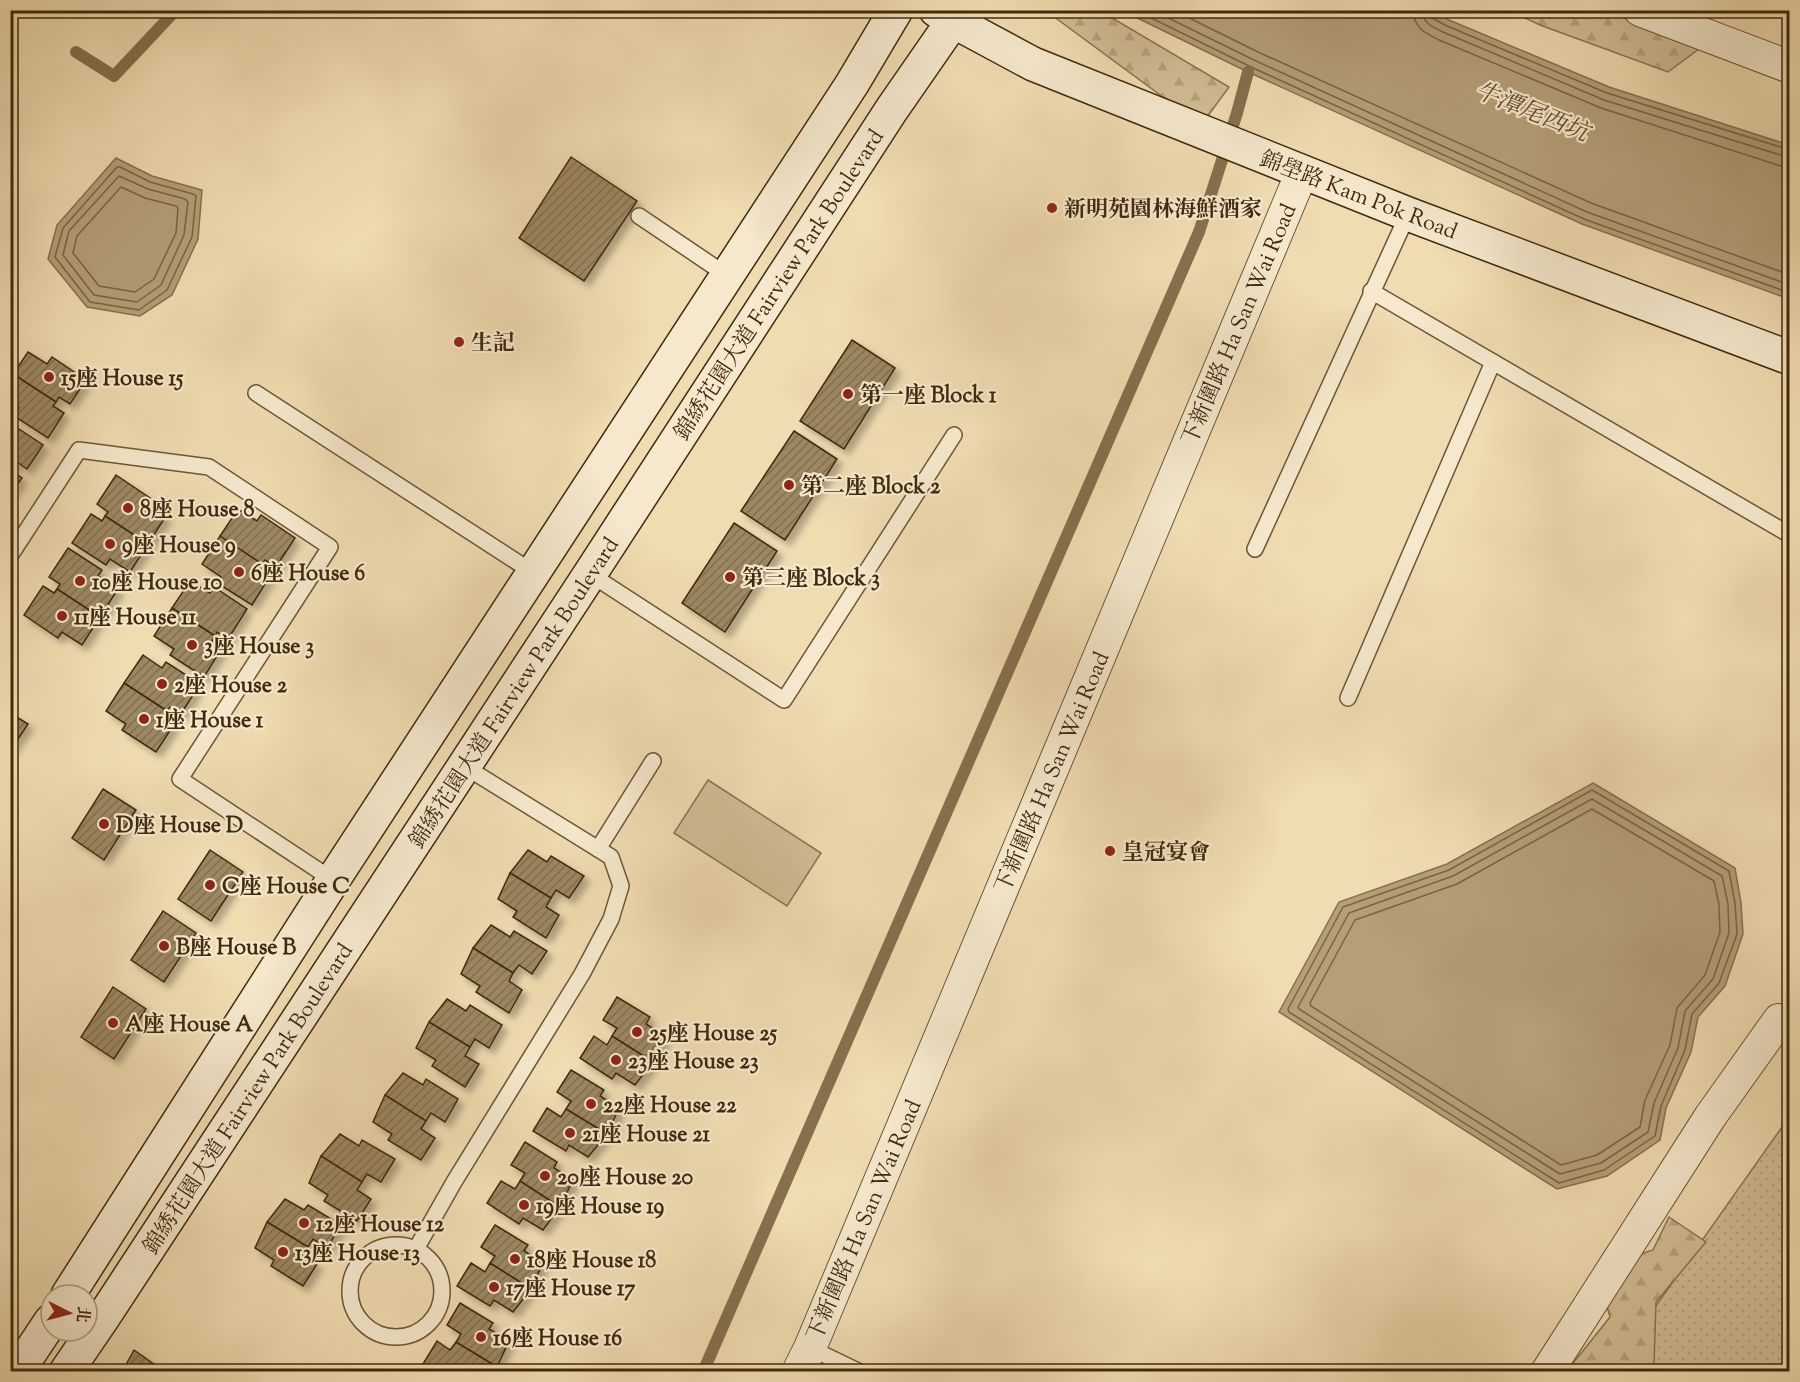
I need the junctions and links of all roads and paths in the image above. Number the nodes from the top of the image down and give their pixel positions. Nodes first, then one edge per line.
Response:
1 (896, 10) edge
2 (1640, 10) edge
3 (949, 14) edge
4 (1790, 67) edge
5 (1302, 172) junction
6 (1408, 214) junction
7 (639, 216) dead end
8 (728, 276) junction
9 (1371, 291) junction
10 (1790, 358) edge
11 (1493, 362) junction
12 (256, 393) dead end
13 (954, 435) dead end
14 (1790, 535) edge
15 (1255, 549) dead end
16 (10, 556) edge
17 (534, 573) junction
18 (590, 574) junction
19 (1348, 698) dead end
20 (653, 761) dead end
21 (464, 766) junction
22 (598, 849) junction
23 (333, 880) junction
24 (1784, 1023) edge
25 (416, 1249) junction
26 (76, 1283) edge
27 (39, 1338) edge
28 (804, 1360) edge
29 (17, 1371) edge
30 (66, 1371) edge
31 (860, 1371) edge
32 (1547, 1371) edge

1 - 8 street, 錦綉花園大道 Fairview Park Boulevard
2 - 4 street
3 - 5 street, 錦壆路 Kam Pok Road
3 - 18 street, 錦綉花園大道 Fairview Park Boulevard
5 - 6 street, 錦壆路 Kam Pok Road
5 - 28 street, 下新圍路 Ha San Wai Road
6 - 9 lane
6 - 10 street, 錦壆路 Kam Pok Road
7 - 8 lane
8 - 17 street, 錦綉花園大道 Fairview Park Boulevard
9 - 11 lane
9 - 15 lane
11 - 14 lane
11 - 19 lane
12 - 17 lane
13 - 18 lane
16 - 23 lane
17 - 23 street, 錦綉花園大道 Fairview Park Boulevard
18 - 21 street, 錦綉花園大道 Fairview Park Boulevard
20 - 22 lane
21 - 22 lane
21 - 30 street, 錦綉花園大道 Fairview Park Boulevard
22 - 25 lane
23 - 26 street, 錦綉花園大道 Fairview Park Boulevard
24 - 32 street
25 - 25 lane
27 - 29 street
28 - 31 lane

